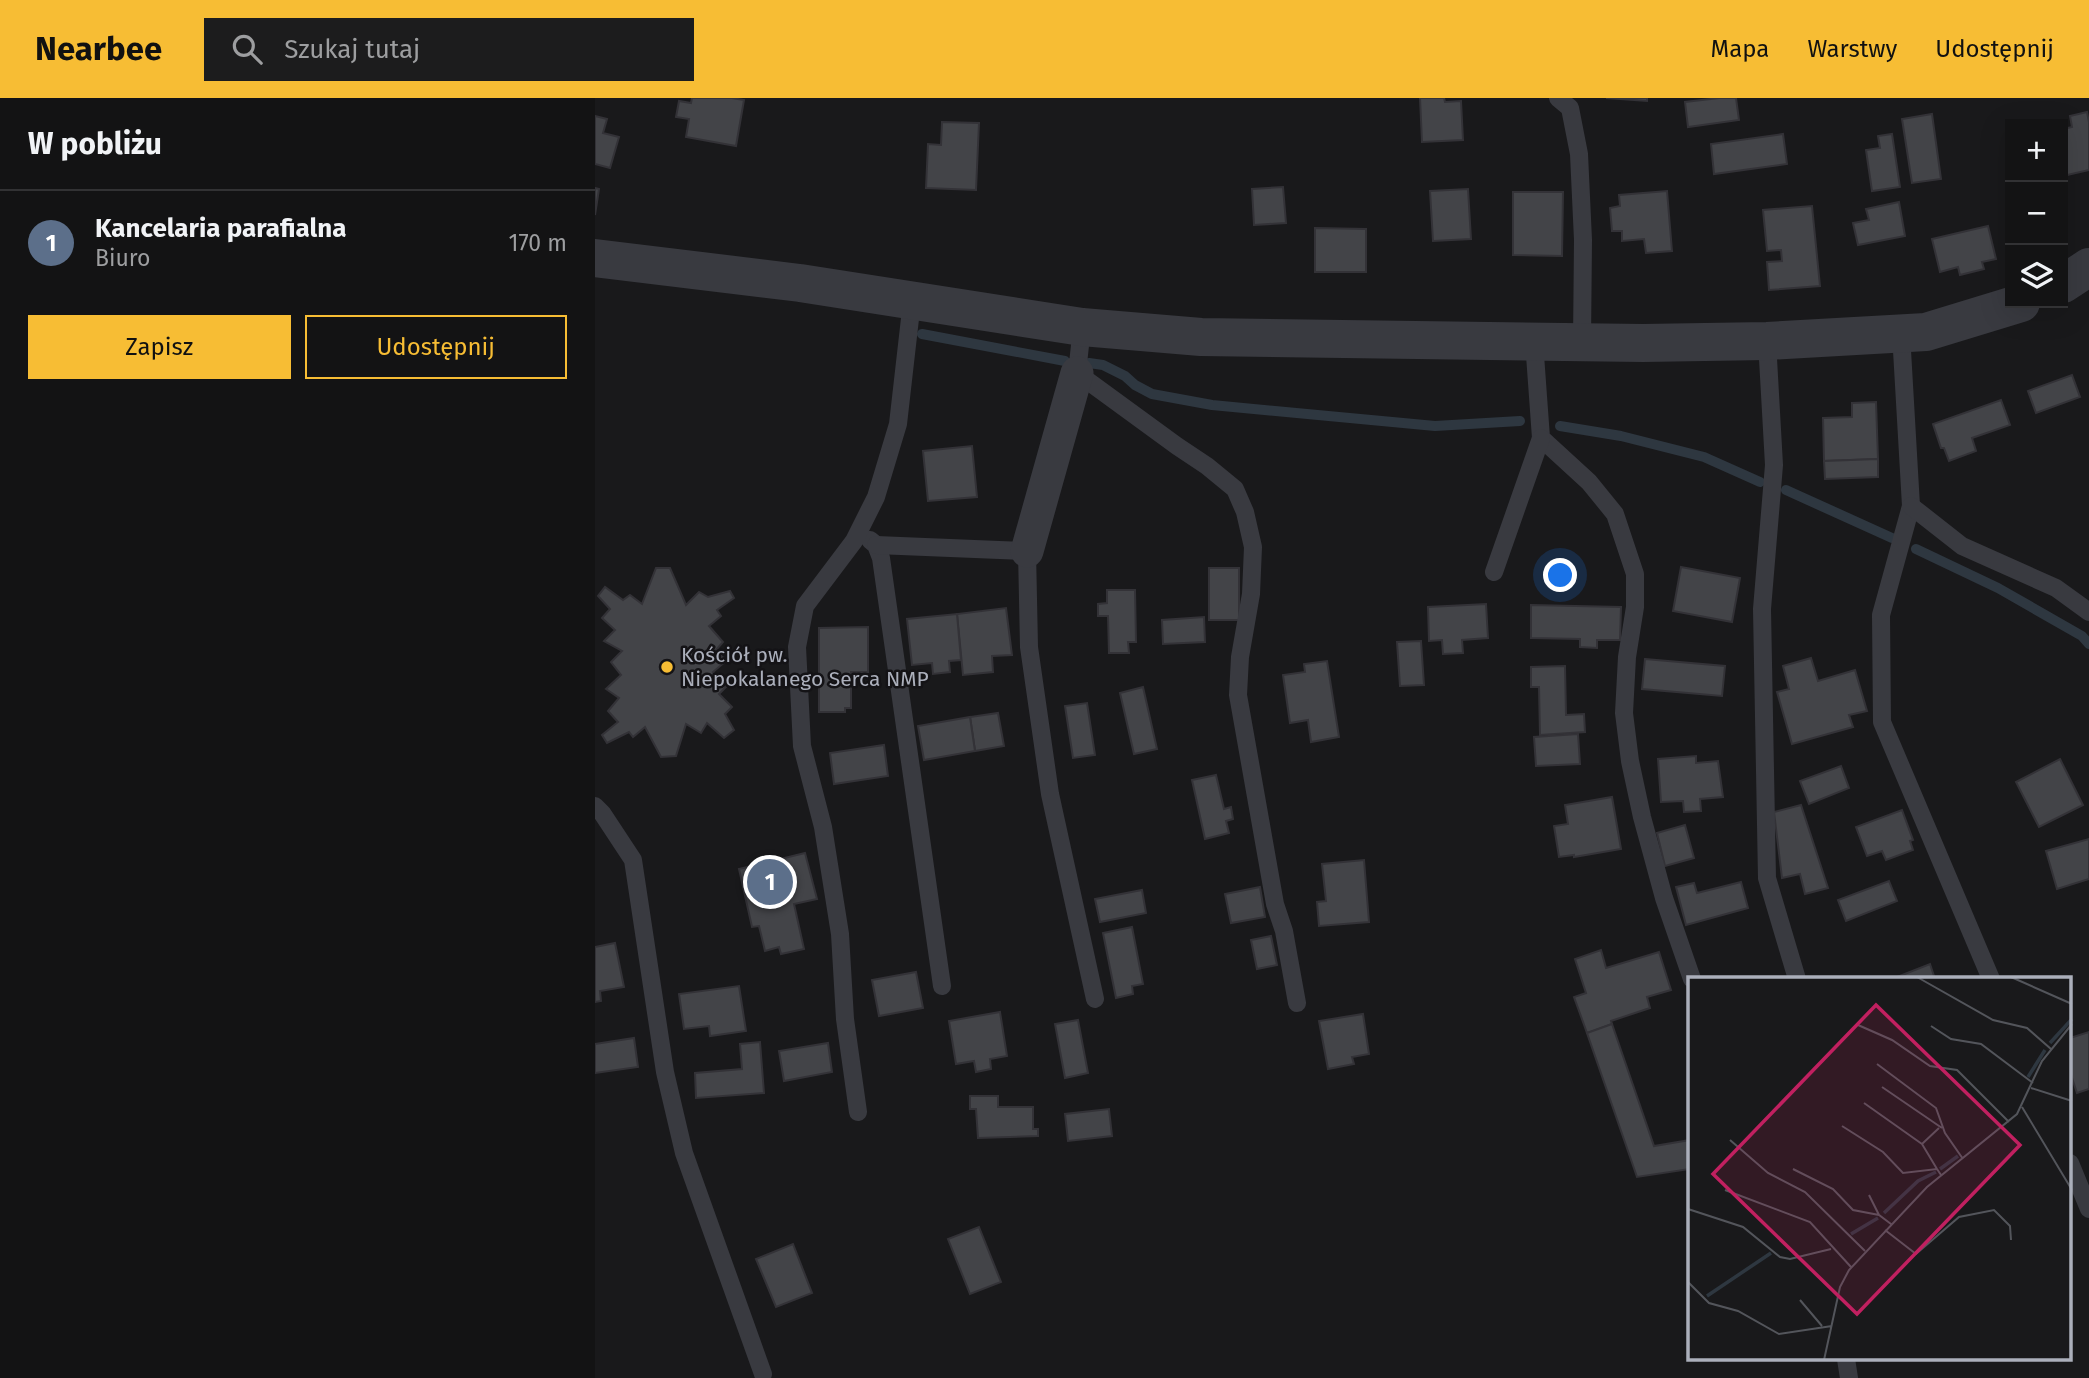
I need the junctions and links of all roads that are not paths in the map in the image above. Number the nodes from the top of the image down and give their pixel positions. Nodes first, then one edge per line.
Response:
1 (1558, 98) edge
2 (595, 258) edge
3 (2089, 267) edge
4 (2068, 281) edge
5 (912, 301) junction
6 (2005, 308) edge
7 (1082, 327) junction
8 (1901, 333) junction
9 (1534, 341) junction
10 (1767, 341) junction
11 (1583, 342) junction
12 (1077, 373) junction
13 (1541, 438) junction
14 (1911, 506) junction
15 (858, 532) junction
16 (876, 545) junction
17 (1027, 551) junction
18 (1494, 572) dead end
19 (2089, 612) edge
20 (595, 806) edge
21 (1691, 977) edge
22 (1796, 977) edge
23 (1990, 977) edge
24 (942, 986) dead end
25 (1095, 999) dead end
26 (1297, 1003) dead end
27 (858, 1112) dead end
28 (2071, 1165) edge
29 (2089, 1209) edge
30 (1846, 1360) edge
31 (763, 1374) dead end
32 (1849, 1378) edge

1 - 11 lane
2 - 5 street
3 - 4 street
5 - 7 street
5 - 15 lane
6 - 8 street
7 - 9 street
7 - 12 lane
8 - 10 street
8 - 14 lane
9 - 11 street
9 - 13 lane
10 - 11 street
10 - 22 lane
12 - 17 street
12 - 26 lane
13 - 18 lane
13 - 21 lane
14 - 19 lane
14 - 23 lane
15 - 16 lane
15 - 27 lane
16 - 17 lane
16 - 24 lane
17 - 25 lane
20 - 31 lane
28 - 29 lane
30 - 32 lane

